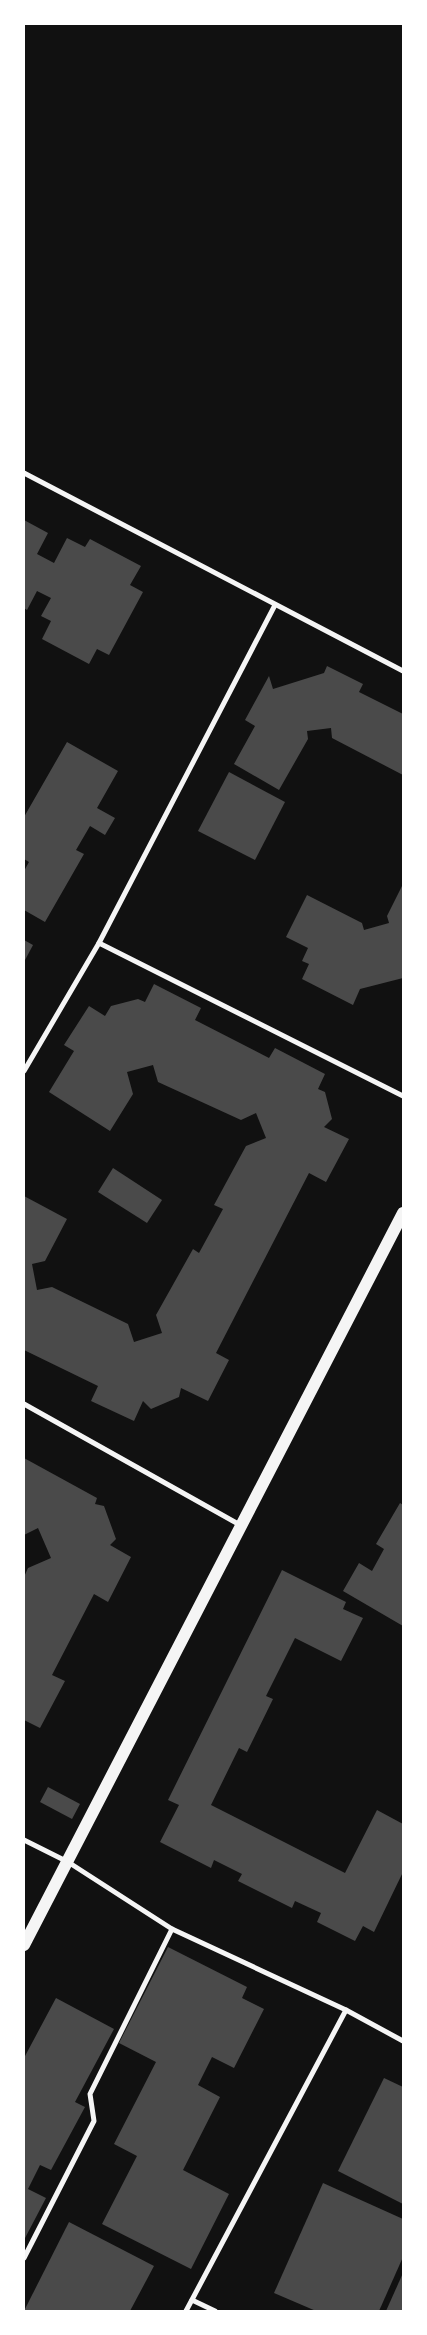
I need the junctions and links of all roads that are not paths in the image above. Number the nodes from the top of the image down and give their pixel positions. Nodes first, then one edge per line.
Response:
1 (24, 473) edge
2 (275, 605) junction
3 (403, 671) edge
4 (98, 943) junction
5 (24, 1072) edge
6 (403, 1096) edge
7 (403, 1213) edge
8 (24, 1404) edge
9 (243, 1526) junction
10 (24, 1840) edge
11 (68, 1862) junction
12 (172, 1929) junction
13 (24, 1945) edge
14 (346, 2010) junction
15 (403, 2041) edge
16 (24, 2258) edge
17 (192, 2300) junction
18 (186, 2311) edge
19 (215, 2311) edge

1 - 2 street
2 - 3 street
2 - 4 street
4 - 5 street
4 - 6 street
7 - 9 main road
8 - 9 street
9 - 11 main road
10 - 11 street
11 - 12 street
11 - 13 main road
12 - 14 street
12 - 16 street
14 - 15 street
14 - 17 street
17 - 18 street
17 - 19 street

